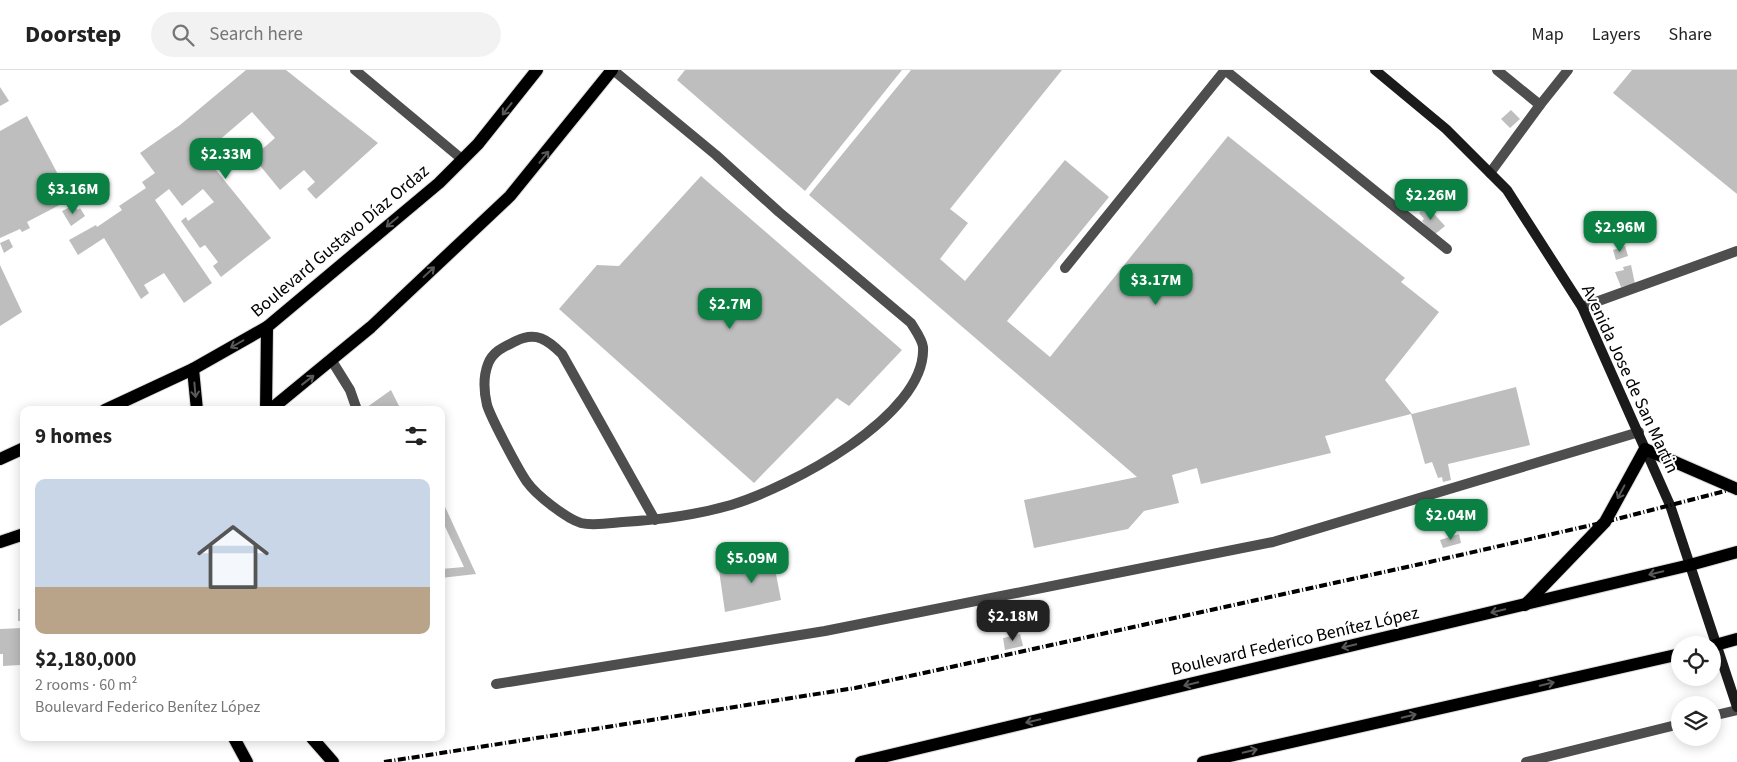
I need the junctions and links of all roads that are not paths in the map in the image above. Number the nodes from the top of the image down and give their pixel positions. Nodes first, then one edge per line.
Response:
1 (537, 70) edge
2 (613, 70) edge
3 (1225, 70) edge
4 (1375, 70) edge
5 (1497, 70) edge
6 (1568, 70) edge
7 (359, 71) edge
8 (1540, 105) junction
9 (463, 160) junction
10 (1490, 173) junction
11 (1447, 249) dead end
12 (1737, 251) edge
13 (1065, 268) dead end
14 (1582, 307) junction
15 (267, 327) junction
16 (332, 361) junction
17 (193, 369) junction
18 (114, 406) edge
19 (196, 406) edge
20 (268, 406) edge
21 (273, 406) edge
22 (356, 406) edge
23 (1639, 432) junction
24 (1645, 449) junction
25 (20, 450) edge
26 (0, 459) edge
27 (1737, 489) edge
28 (655, 520) junction
29 (20, 536) edge
30 (0, 542) edge
31 (1737, 552) edge
32 (1690, 565) junction
33 (1524, 605) junction
34 (1711, 636) edge
35 (1737, 639) edge
36 (1721, 644) edge
37 (1671, 656) edge
38 (1721, 665) edge
39 (496, 684) dead end
40 (1737, 707) edge
41 (1737, 710) edge
42 (1721, 714) edge
43 (1671, 726) edge
44 (236, 741) edge
45 (315, 741) edge
46 (247, 762) edge
47 (333, 762) edge
48 (861, 762) edge
49 (1203, 762) edge
50 (1526, 762) edge

1 -> 9 main road, Boulevard Gustavo Díaz Ordaz
16 -> 2 main road
2 - 28 street
3 - 11 street
3 - 13 street
4 - 10 main road, Avenida Jose de San Martin
5 - 8 street
6 - 8 street
7 - 9 street
8 - 10 street
9 -> 15 main road, Boulevard Gustavo Díaz Ordaz
10 - 14 main road, Avenida Jose de San Martin
12 - 14 street
14 - 23 main road, Avenida Jose de San Martin
15 -> 17 main road, Boulevard Gustavo Díaz Ordaz
15 - 20 main road
21 -> 16 main road
16 - 22 street
17 - 18 main road, Boulevard Gustavo Díaz Ordaz
17 -> 19 main road
23 - 24 main road, Avenida Jose de San Martin
23 - 39 street
24 - 27 main road
24 - 32 main road, Avenida Jose de San Martin
24 -> 33 main road
25 - 26 main road
28 - 28 street
29 - 30 main road
31 - 32 main road, Boulevard Federico Benítez López
32 -> 33 main road, Boulevard Federico Benítez López
32 - 34 main road, Avenida Jose de San Martin
33 -> 48 main road, Boulevard Federico Benítez López
35 - 36 main road
49 -> 37 main road
38 - 40 main road, Avenida Jose de San Martin
41 - 42 street
43 - 50 street
44 - 46 main road
45 - 47 main road

